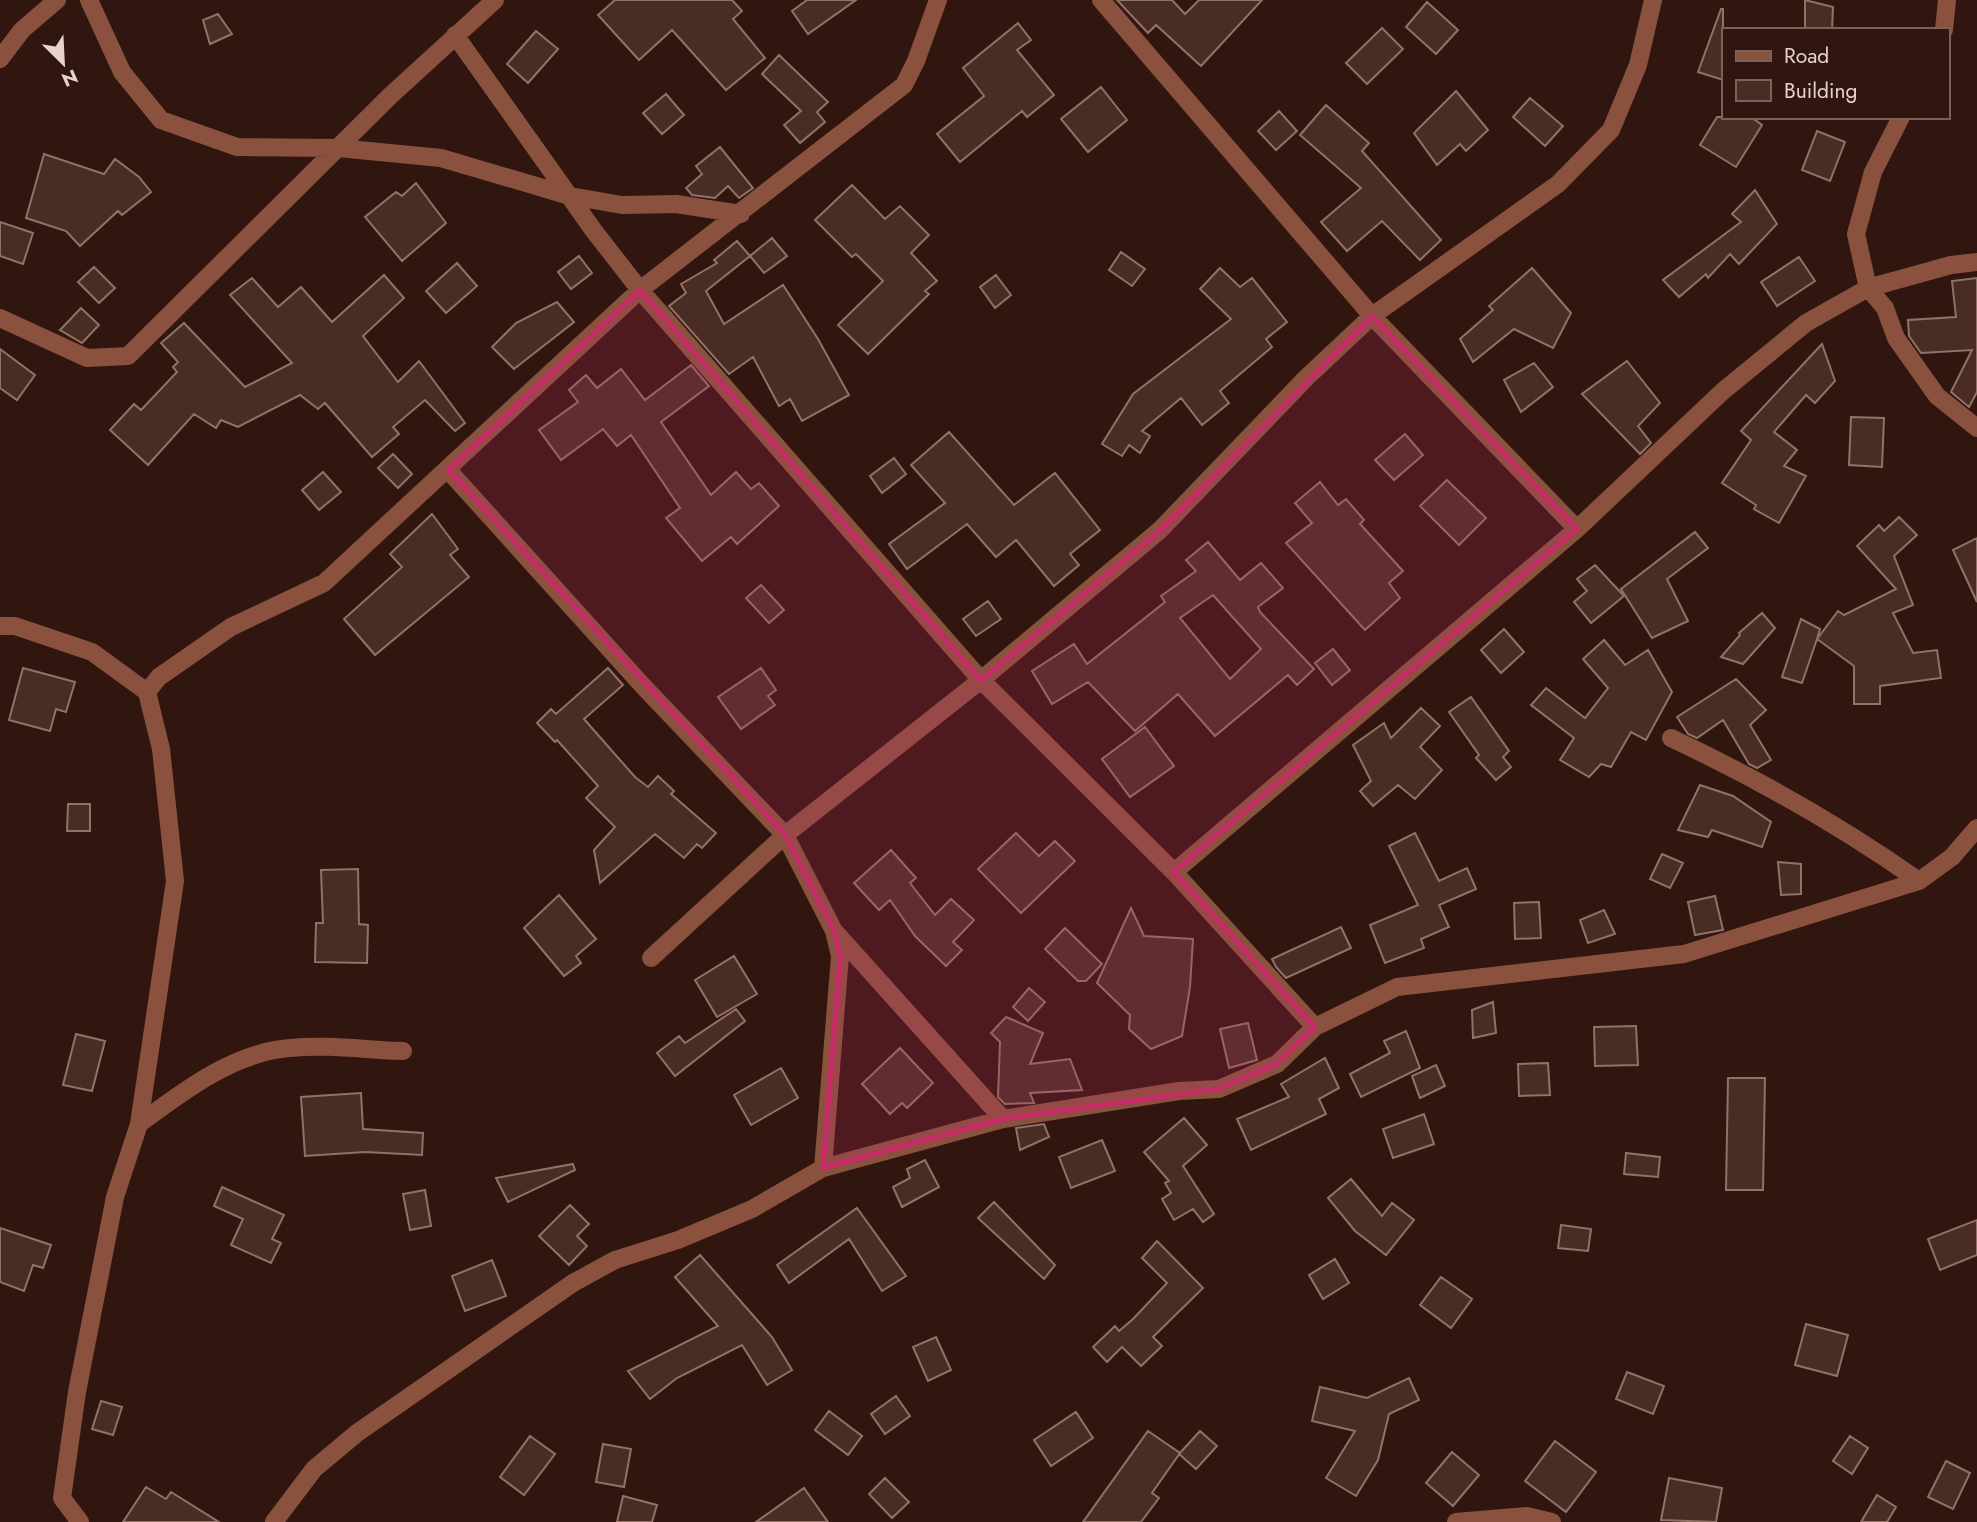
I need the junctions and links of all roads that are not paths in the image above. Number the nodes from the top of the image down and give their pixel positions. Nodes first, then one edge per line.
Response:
1 (57, 0) edge
2 (89, 0) edge
3 (495, 0) edge
4 (938, 0) edge
5 (1101, 0) edge
6 (1653, 0) edge
7 (1947, 0) edge
8 (1944, 28) edge
9 (455, 35) junction
10 (0, 59) edge
11 (1899, 119) edge
12 (338, 148) junction
13 (570, 196) junction
14 (741, 214) junction
15 (1977, 262) edge
16 (1868, 288) junction
17 (640, 290) junction
18 (1372, 316) junction
19 (0, 318) edge
20 (1977, 428) edge
21 (448, 470) junction
22 (1577, 529) junction
23 (0, 625) edge
24 (981, 680) junction
25 (147, 692) junction
26 (1671, 738) dead end
27 (1977, 828) edge
28 (785, 835) junction
29 (1174, 872) junction
30 (1919, 881) junction
31 (834, 931) junction
32 (651, 958) dead end
33 (1315, 1027) junction
34 (403, 1051) dead end
35 (1003, 1119) junction
36 (139, 1124) junction
37 (823, 1168) junction
38 (80, 1522) edge
39 (274, 1522) edge
40 (1456, 1522) edge
41 (1552, 1522) edge

1 - 10 street
2 - 12 street
3 - 9 street
4 - 14 street
5 - 18 street
6 - 18 street
7 - 8 street
9 - 12 street
9 - 13 street
11 - 16 street
12 - 13 street
12 - 19 street
13 - 14 street
13 - 17 street
14 - 17 street
15 - 16 street
16 - 20 street
16 - 22 street
17 - 21 street
17 - 24 street
18 - 22 street
18 - 24 street
21 - 25 street
21 - 28 street
22 - 29 street
23 - 25 street
24 - 28 street
24 - 29 street
25 - 36 street
26 - 30 street
27 - 30 street
28 - 31 street
28 - 32 street
29 - 33 street
30 - 33 street
31 - 35 street
31 - 37 street
33 - 35 street
34 - 36 street
35 - 37 street
36 - 38 street
37 - 39 street
40 - 41 street

